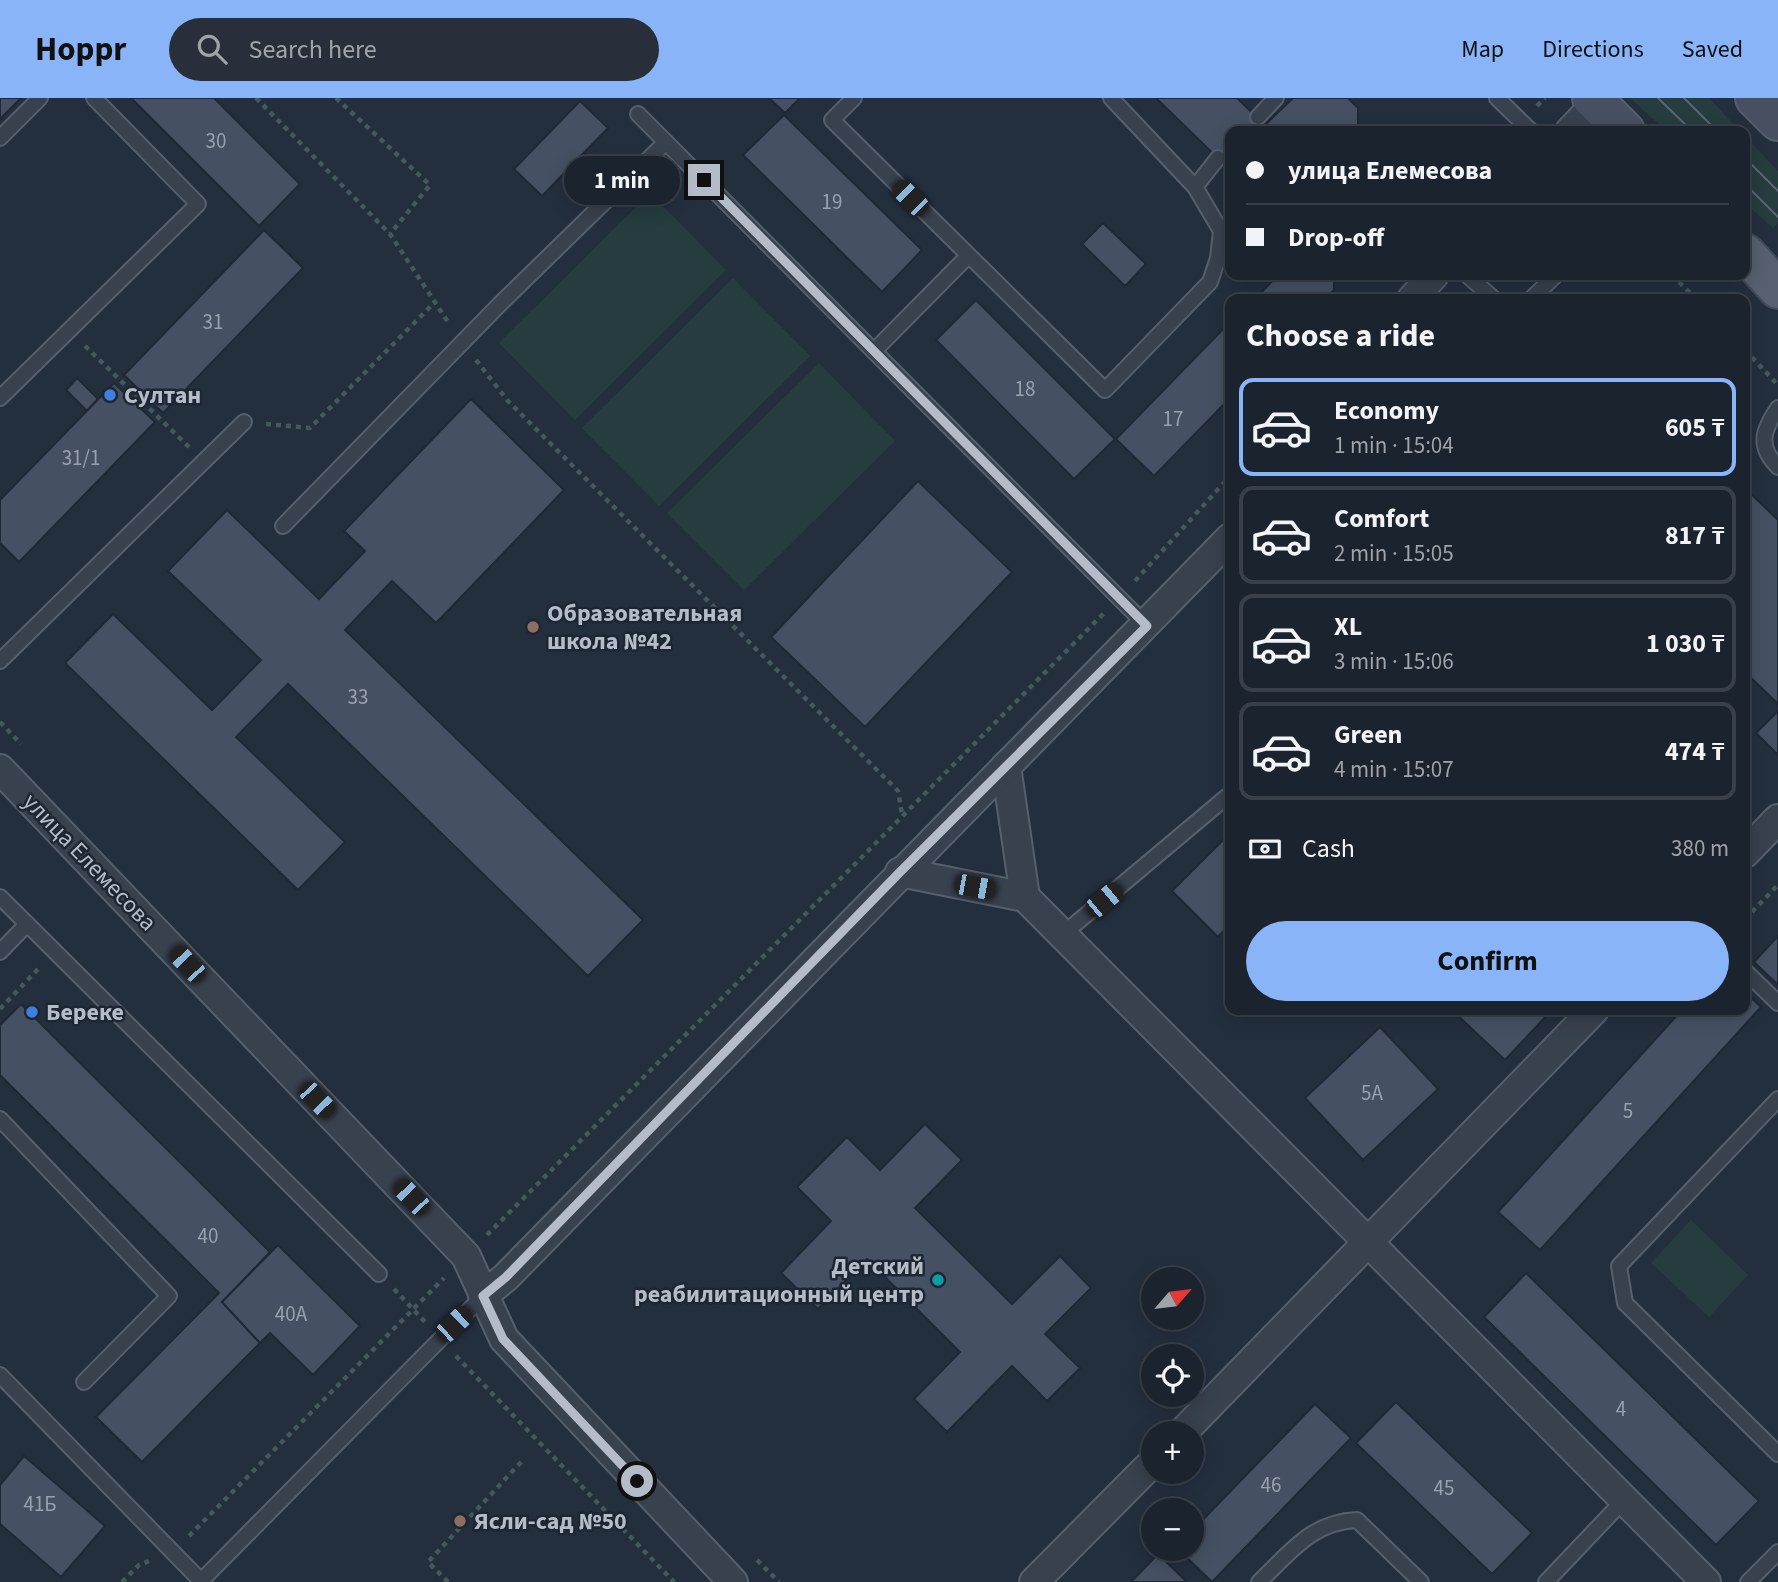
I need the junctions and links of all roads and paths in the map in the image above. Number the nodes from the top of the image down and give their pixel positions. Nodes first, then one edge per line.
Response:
1 (40, 98) edge
2 (94, 98) edge
3 (256, 98) edge
4 (336, 98) edge
5 (854, 98) edge
6 (1111, 98) edge
7 (1276, 98) edge
8 (1497, 98) edge
9 (1755, 98) edge
10 (1594, 100) edge
11 (638, 114) dead end
12 (1258, 117) dead end
13 (1778, 121) edge
14 (1526, 126) edge
15 (1574, 126) edge
16 (1620, 126) edge
17 (0, 138) edge
18 (666, 142) junction
19 (1218, 158) dead end
20 (1195, 187) junction
21 (390, 234) junction
22 (968, 256) junction
23 (1750, 256) edge
24 (1750, 257) edge
25 (1429, 280) edge
26 (1472, 280) edge
27 (1551, 280) edge
28 (1677, 280) edge
29 (1778, 281) edge
30 (1778, 289) edge
31 (1417, 294) edge
32 (1488, 294) edge
33 (1536, 294) edge
34 (1691, 294) edge
35 (435, 301) junction
36 (69, 331) junction
37 (463, 344) junction
38 (874, 351) junction
39 (1750, 355) edge
40 (1778, 384) edge
41 (0, 398) edge
42 (1778, 408) edge
43 (244, 422) joint
44 (203, 461) junction
45 (1778, 467) edge
46 (1225, 482) edge
47 (283, 526) dead end
48 (1225, 543) edge
49 (1119, 599) junction
50 (1147, 626) junction
51 (0, 661) edge
52 (1006, 766) junction
53 (0, 769) edge
54 (1225, 798) edge
55 (902, 814) junction
56 (1778, 818) edge
57 (1750, 848) edge
58 (900, 872) junction
59 (1778, 885) edge
60 (0, 897) edge
61 (1026, 897) junction
62 (1750, 914) edge
63 (27, 924) junction
64 (1062, 935) junction
65 (56, 950) junction
66 (0, 952) edge
67 (1750, 976) edge
68 (1778, 1003) edge
69 (0, 1010) edge
70 (1589, 1015) edge
71 (1778, 1099) edge
72 (0, 1119) edge
73 (1368, 1245) junction
74 (466, 1256) junction
75 (379, 1274) joint
76 (483, 1296) junction
77 (414, 1309) junction
78 (439, 1338) junction
79 (0, 1375) edge
80 (84, 1382) dead end
81 (1194, 1421) edge
82 (1778, 1453) edge
83 (523, 1460) dead end
84 (1141, 1474) edge
85 (1624, 1500) junction
86 (173, 1552) junction
87 (1778, 1552) edge
88 (121, 1582) edge
89 (448, 1582) edge
90 (674, 1582) edge
91 (733, 1582) edge
92 (1034, 1582) edge
93 (1259, 1582) edge
94 (1421, 1582) edge
95 (1546, 1582) edge
96 (1706, 1582) edge
97 (1748, 1582) edge

1 - 17 lane
2 - 36 lane
3 - 21 path
4 - 21 path
5 - 22 lane
6 - 20 lane
7 - 12 lane
8 - 14 lane
9 - 13 main road
10 - 15 street
10 - 16 main road
11 - 18 lane
18 - 37 lane
18 - 38 lane
19 - 20 lane
20 - 22 lane
21 - 35 path
22 - 38 lane
23 - 29 main road
24 - 30 main road
25 - 31 street
26 - 32 lane
27 - 33 lane
28 - 34 path
35 - 37 path
35 - 43 path
36 - 41 lane
36 - 44 path
37 - 47 lane
37 - 55 path
38 - 49 lane
39 - 40 path
42 - 45 lane
43 - 44 lane
44 - 51 lane
46 - 49 path
48 - 50 street
49 - 50 lane
49 - 55 path
50 - 52 street
52 - 58 street
52 - 61 street
53 - 74 street, улица Елемесова
54 - 64 lane
55 - 74 path
56 - 57 street
58 - 61 street
58 - 76 street
59 - 62 path
60 - 63 lane
61 - 64 street
63 - 65 lane
63 - 66 lane
64 - 73 street
65 - 69 path
65 - 75 lane
67 - 68 lane
70 - 73 street
71 - 82 lane
72 - 80 lane
73 - 81 street
73 - 85 street
74 - 76 street, улица Елемесова
74 - 77 path
75 - 77 path
76 - 78 lane
76 - 91 street, улица Елемесова
77 - 78 path
77 - 86 path
78 - 86 lane
78 - 90 path
79 - 86 lane
83 - 89 path
84 - 92 street
85 - 95 lane
85 - 96 street
86 - 88 path
87 - 97 lane
93 - 94 lane

